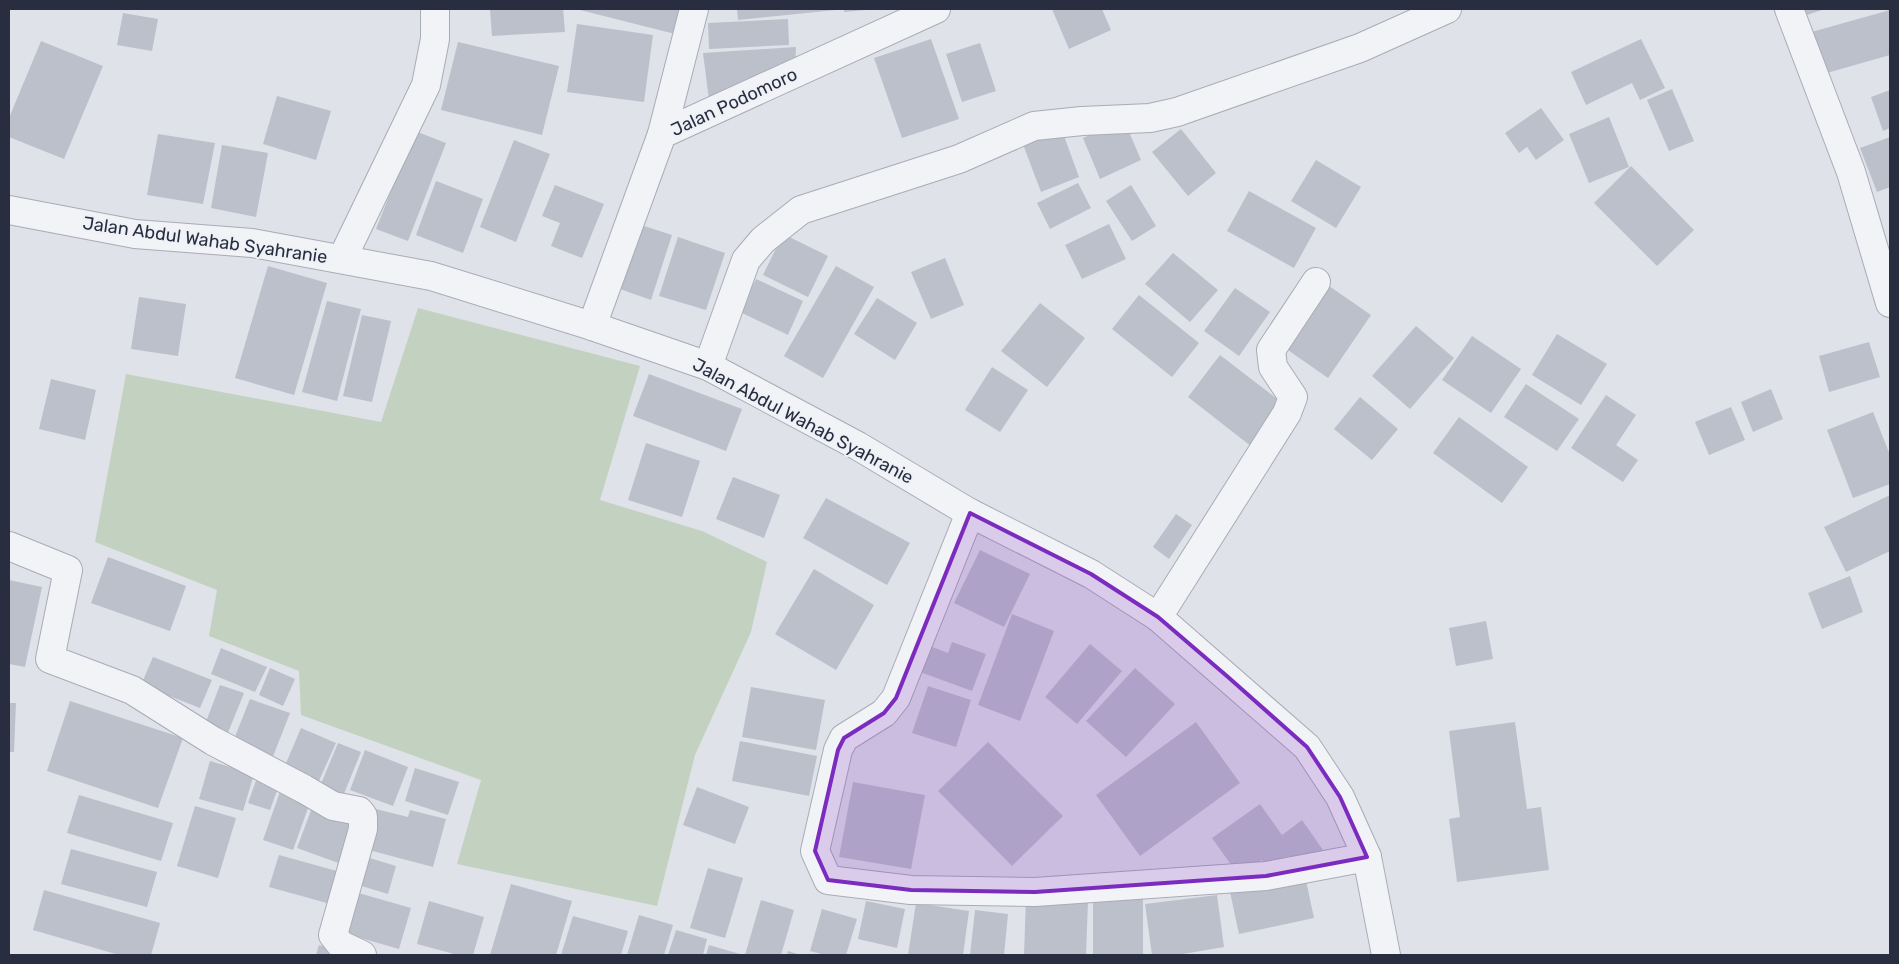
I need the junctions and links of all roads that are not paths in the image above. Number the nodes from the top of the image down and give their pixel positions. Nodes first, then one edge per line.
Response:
1 (435, 9) edge
2 (694, 9) edge
3 (936, 9) edge
4 (1446, 9) edge
5 (1789, 9) edge
6 (662, 134) junction
7 (9, 210) edge
8 (342, 259) junction
9 (1316, 282) dead end
10 (1890, 303) edge
11 (592, 326) junction
12 (708, 366) junction
13 (970, 513) junction
14 (9, 546) edge
15 (1158, 617) junction
16 (1367, 857) junction
17 (362, 955) edge
18 (1386, 955) edge

1 - 8 street
2 - 6 street
3 - 6 street, Jalan Podomoro
4 - 12 street
5 - 10 street
6 - 11 street, Jalan Podomoro
7 - 8 street, Jalan Abdul Wahab Syahranie
8 - 11 street, Jalan Abdul Wahab Syahranie
9 - 15 street
11 - 12 street, Jalan Abdul Wahab Syahranie
12 - 13 street, Jalan Abdul Wahab Syahranie
13 - 15 street, Jalan Abdul Wahab Syahranie
13 - 16 street
14 - 17 street
15 - 16 street, Jalan Abdul Wahab Syahranie
16 - 18 street, Jalan Abdul Wahab Syahranie

